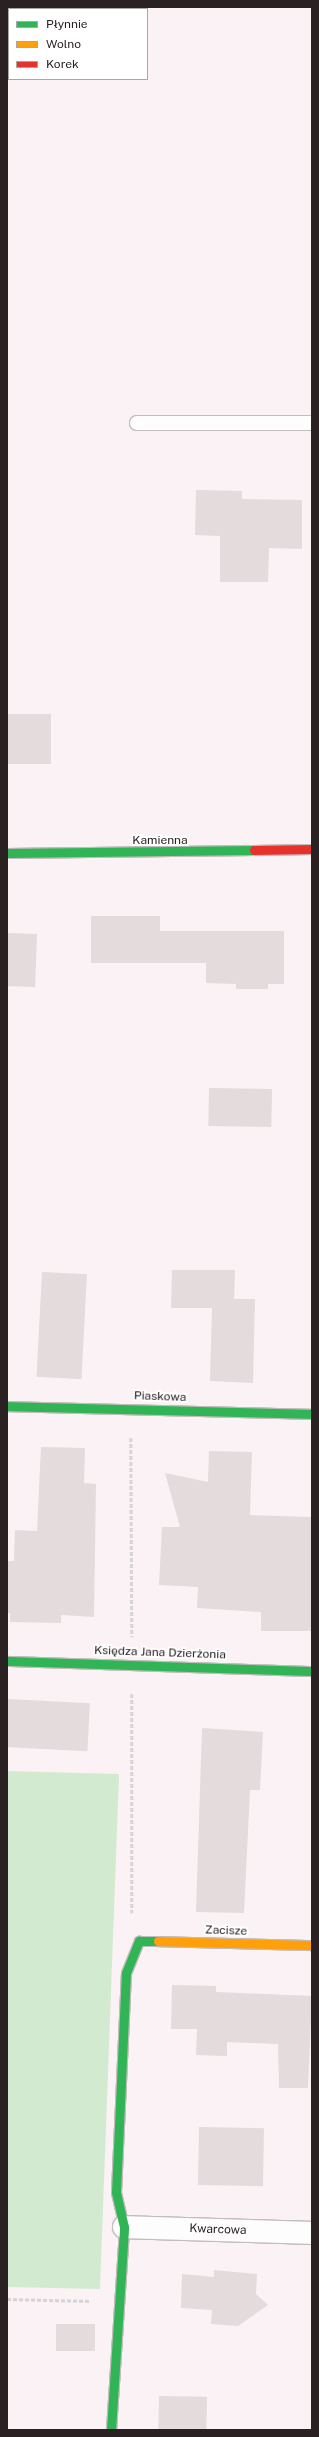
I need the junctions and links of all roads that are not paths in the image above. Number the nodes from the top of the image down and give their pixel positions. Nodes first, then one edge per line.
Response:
1 (137, 423) dead end
2 (312, 423) edge
3 (312, 849) edge
4 (7, 853) edge
5 (7, 1406) edge
6 (312, 1414) edge
7 (7, 1661) edge
8 (312, 1671) edge
9 (312, 1945) edge
10 (124, 2227) junction
11 (312, 2233) edge
12 (111, 2430) edge

1 - 2 lane
3 - 4 street, Kamienna
5 - 6 street, Piaskowa
7 - 8 street, Księdza Jana Dzierżonia
9 - 10 street, Zacisze
10 - 11 street, Kwarcowa
10 - 12 street

